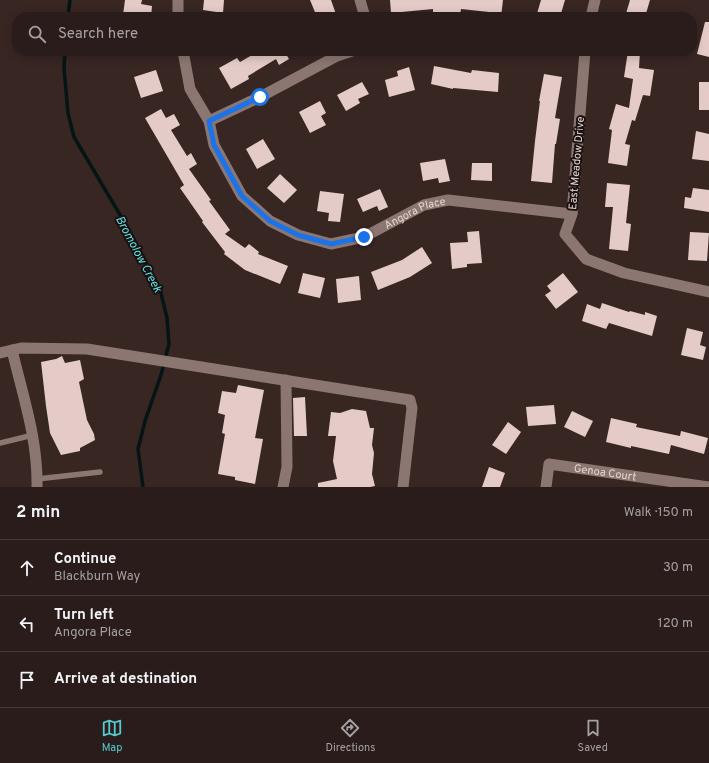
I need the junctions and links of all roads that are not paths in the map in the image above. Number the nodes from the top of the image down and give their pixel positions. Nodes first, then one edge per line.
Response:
1 (178, 0) edge
2 (360, 0) edge
3 (595, 0) edge
4 (178, 12) edge
5 (364, 12) edge
6 (592, 12) edge
7 (183, 56) edge
8 (337, 56) edge
9 (585, 56) edge
10 (209, 121) junction
11 (572, 214) junction
12 (709, 292) edge
13 (12, 350) junction
14 (0, 353) edge
15 (286, 380) junction
16 (34, 435) junction
17 (0, 443) edge
18 (100, 472) dead end
19 (37, 483) edge
20 (283, 487) edge
21 (403, 487) edge
22 (546, 487) edge
23 (709, 487) edge

1 - 4 street
2 - 5 street
3 - 6 street
7 - 10 street, Angora Place
8 - 10 street
9 - 11 street, East Meadow Drive
10 - 11 street, Angora Place
11 - 12 street, East Meadow Drive
13 - 14 street
13 - 15 street
13 - 16 street
15 - 20 street
15 - 21 street
16 - 17 lane
16 - 19 street
18 - 19 lane
22 - 23 street, Genoa Court

